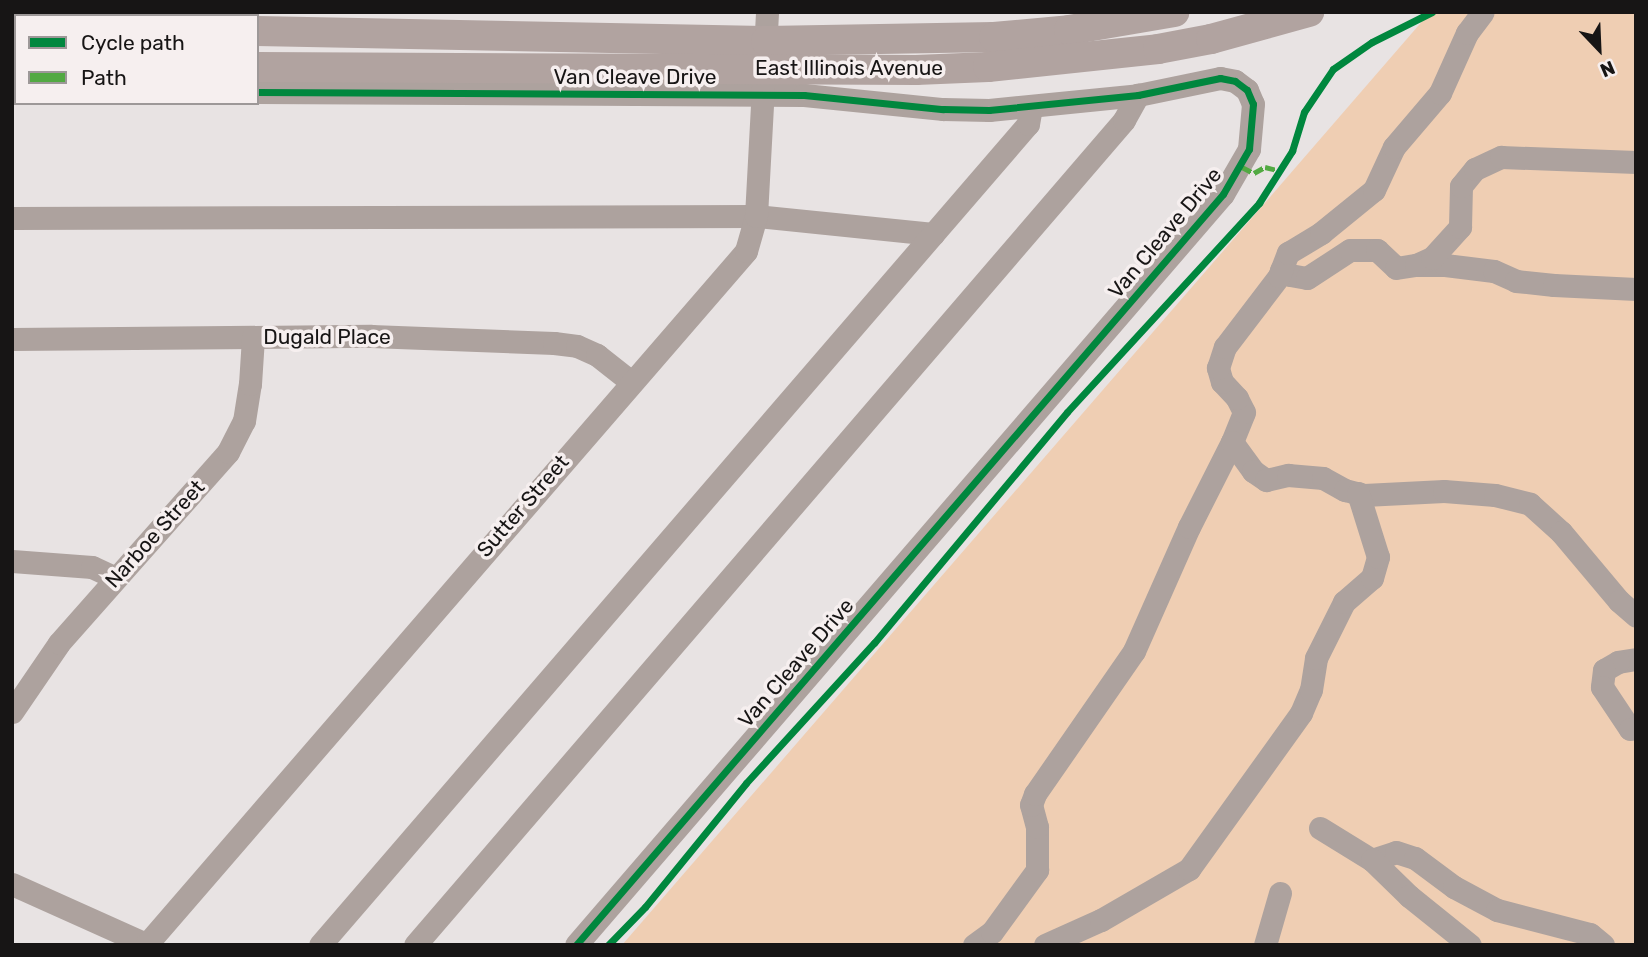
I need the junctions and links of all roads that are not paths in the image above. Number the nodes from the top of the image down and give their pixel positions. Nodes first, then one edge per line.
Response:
1 (756, 12) edge
2 (1174, 12) edge
3 (1309, 12) edge
4 (1483, 12) edge
5 (259, 31) edge
6 (766, 40) edge
7 (259, 67) edge
8 (259, 92) edge
9 (1138, 95) junction
10 (1031, 107) junction
11 (1636, 162) edge
12 (756, 216) junction
13 (12, 218) edge
14 (933, 234) junction
15 (1416, 265) junction
16 (1282, 270) junction
17 (1636, 289) edge
18 (253, 337) junction
19 (12, 339) edge
20 (630, 381) junction
21 (1232, 442) junction
22 (1358, 494) junction
23 (12, 561) edge
24 (116, 578) junction
25 (1636, 616) edge
26 (1636, 659) edge
27 (12, 712) edge
28 (1636, 729) edge
29 (1320, 828) dead end
30 (1371, 860) junction
31 (12, 884) edge
32 (1280, 893) dead end
33 (147, 944) edge
34 (320, 945) edge
35 (415, 945) edge
36 (576, 945) edge
37 (974, 945) edge
38 (1045, 945) edge
39 (1265, 945) edge
40 (1470, 945) edge
41 (1603, 945) edge

1 - 6 street
2 - 6 main road, East Illinois Avenue
3 - 6 main road, East Illinois Avenue
4 - 16 street
5 - 6 main road, East Illinois Avenue
6 - 7 main road, East Illinois Avenue
6 - 8 street, Van Cleave Drive
6 - 10 street, Van Cleave Drive
6 - 12 street, Sutter Street
9 - 10 street, Van Cleave Drive
9 - 35 street
9 - 36 street, Van Cleave Drive
10 - 14 street
11 - 15 street
12 - 13 street
12 - 14 street
12 - 20 street, Sutter Street
14 - 34 street
15 - 16 street
15 - 17 street
16 - 21 street
18 - 19 street, Dugald Place
18 - 20 street, Dugald Place
18 - 24 street, Narboe Street
20 - 33 street, Sutter Street
21 - 22 street
21 - 37 street
22 - 25 street
22 - 38 street
23 - 24 street
24 - 27 street, Narboe Street
26 - 28 street
29 - 30 street
30 - 40 street
30 - 41 street
31 - 33 street
32 - 39 street

